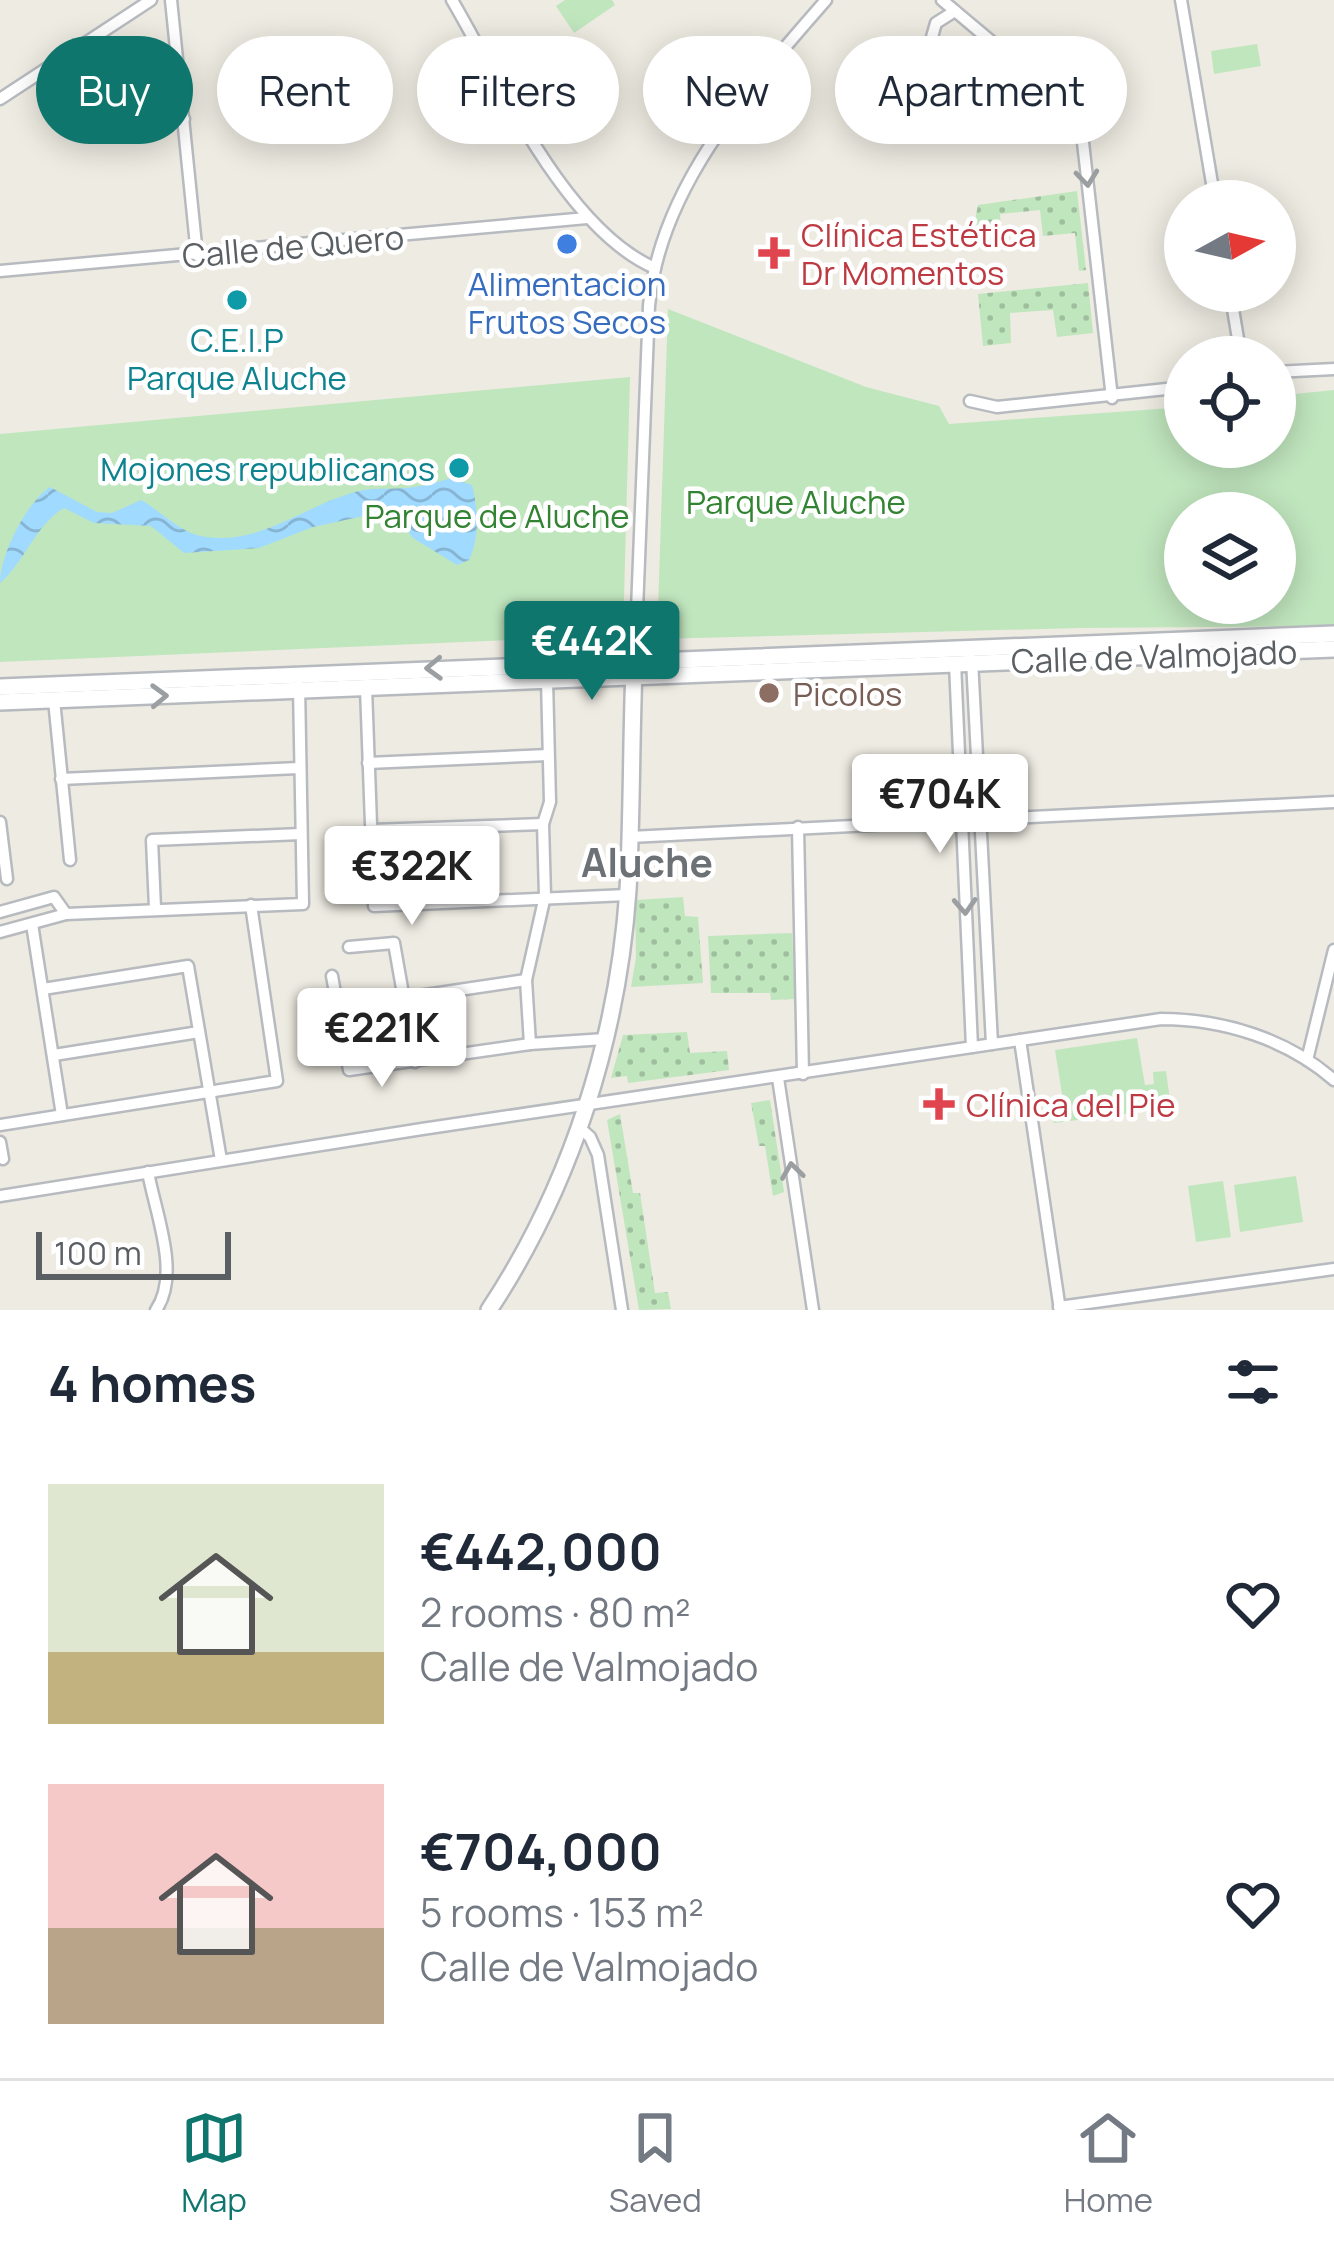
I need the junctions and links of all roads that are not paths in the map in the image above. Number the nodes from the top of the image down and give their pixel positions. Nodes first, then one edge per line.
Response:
1 (151, 0) edge
2 (172, 0) edge
3 (452, 0) edge
4 (826, 0) edge
5 (942, 0) edge
6 (1181, 0) edge
7 (955, 11) junction
8 (176, 36) edge
9 (932, 36) edge
10 (0, 99) edge
11 (186, 144) edge
12 (1211, 180) edge
13 (586, 218) junction
14 (197, 255) junction
15 (655, 268) junction
16 (0, 271) edge
17 (1334, 369) edge
18 (1296, 371) edge
19 (1164, 391) edge
20 (1112, 398) junction
21 (970, 401) dead end
22 (1334, 634) edge
23 (1334, 649) edge
24 (958, 656) junction
25 (974, 662) junction
26 (634, 668) junction
27 (298, 673) junction
28 (547, 680) junction
29 (0, 687) edge
30 (366, 688) junction
31 (300, 691) junction
32 (54, 700) junction
33 (0, 702) edge
34 (548, 755) junction
35 (368, 763) junction
36 (299, 768) junction
37 (61, 779) junction
38 (1333, 799) edge
39 (980, 817) junction
40 (962, 818) junction
41 (0, 822) edge
42 (543, 824) junction
43 (799, 827) junction
44 (371, 830) junction
45 (301, 834) junction
46 (630, 837) junction
47 (70, 860) dead end
48 (7, 879) dead end
49 (627, 895) junction
50 (545, 896) junction
51 (251, 905) junction
52 (155, 908) junction
53 (0, 912) edge
54 (66, 914) junction
55 (32, 924) junction
56 (0, 932) edge
57 (349, 947) dead end
58 (1334, 950) edge
59 (332, 976) dead end
60 (526, 980) junction
61 (43, 989) junction
62 (405, 998) junction
63 (199, 1032) junction
64 (605, 1039) junction
65 (1020, 1040) junction
66 (530, 1044) junction
67 (992, 1044) junction
68 (972, 1047) junction
69 (54, 1055) junction
70 (1307, 1060) junction
71 (415, 1062) junction
72 (803, 1074) junction
73 (778, 1078) junction
74 (1334, 1080) edge
75 (209, 1093) junction
76 (589, 1105) junction
77 (62, 1115) junction
78 (0, 1125) edge
79 (580, 1128) junction
80 (0, 1142) edge
81 (3, 1159) edge
82 (221, 1160) junction
83 (148, 1172) junction
84 (0, 1196) edge
85 (1334, 1269) edge
86 (1059, 1309) edge
87 (156, 1310) edge
88 (489, 1310) edge
89 (622, 1310) edge
90 (813, 1310) edge

1 - 10 street
2 - 8 street
3 - 13 street
4 - 15 street
5 - 7 street
6 - 12 street
7 - 9 street
7 -> 20 street
11 - 14 street
13 - 14 street, Calle de Quero
13 - 15 street
14 - 16 street, Calle de Quero
15 - 26 street
17 - 18 street
19 - 20 street
20 - 21 street
22 - 24 street, Calle de Valmojado
23 - 25 street, Calle de Valmojado
24 - 25 street, Calle de Valmojado
24 - 26 street, Calle de Valmojado
24 - 40 street
25 - 39 street, Calle de Valmojado
26 -> 27 street, Calle de Valmojado
26 - 28 street, Calle de Valmojado
26 - 46 street
27 - 29 street, Calle de Valmojado
27 - 31 street
28 - 30 street, Calle de Valmojado
28 - 34 street
30 - 31 street, Calle de Valmojado
30 - 35 street
32 -> 31 street, Calle de Valmojado
31 - 36 street
32 - 33 street, Calle de Valmojado
32 - 37 street
34 - 35 street
34 - 42 street
35 - 44 street
36 - 37 street
36 - 45 street
37 - 47 street
38 - 39 street
39 - 40 street
39 - 67 street, Calle de Valmojado
40 - 43 street
40 -> 68 street
41 - 48 street
42 - 44 street
42 - 50 street
43 - 46 street
43 - 72 street
44 - 50 street
45 - 51 street
45 - 52 street
46 - 49 street
49 - 50 street
49 - 64 street
50 - 60 street
51 - 52 street
51 - 75 street
52 - 54 street
53 - 54 street
54 - 55 street
55 - 56 street
55 - 61 street
57 - 62 street
58 - 70 street
59 - 71 street
60 - 62 street
60 - 66 street
61 - 63 street
61 - 69 street
62 - 71 street
63 - 69 street
63 - 75 street
64 - 66 street
64 - 76 street
65 - 67 street
65 - 70 street
65 - 86 street
66 - 71 street
67 - 68 street
68 - 72 street
69 - 77 street
70 - 74 street
72 - 73 street
73 - 76 street
90 -> 73 street
75 - 77 street
75 - 82 street
76 - 79 street
76 - 82 street
77 - 78 street
79 - 88 street
79 - 89 street
80 - 81 street
82 - 83 street
83 - 84 street
83 - 87 street
85 - 86 street

